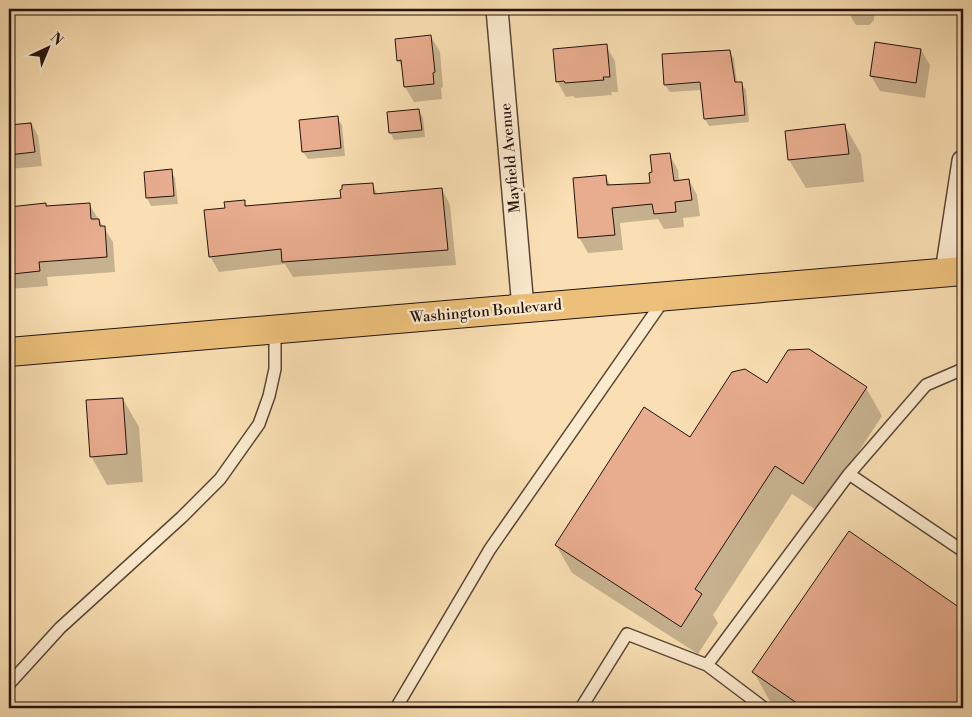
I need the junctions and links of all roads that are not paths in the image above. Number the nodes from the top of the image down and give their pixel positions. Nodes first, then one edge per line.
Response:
1 (497, 9) edge
2 (963, 161) edge
3 (955, 271) edge
4 (667, 295) junction
5 (523, 308) junction
6 (275, 329) junction
7 (9, 352) edge
8 (963, 369) edge
9 (849, 474) junction
10 (963, 551) edge
11 (707, 665) junction
12 (9, 684) edge
13 (396, 708) edge
14 (581, 708) edge
15 (764, 708) edge

1 - 5 street, Mayfield Avenue
2 - 3 street
3 - 4 main road, Washington Boulevard
4 - 5 main road, Washington Boulevard
4 - 13 lane
5 - 6 main road, Washington Boulevard
6 - 7 main road, Washington Boulevard
6 - 12 lane
8 - 9 lane
9 - 10 lane
9 - 11 lane
11 - 14 lane
11 - 15 lane

